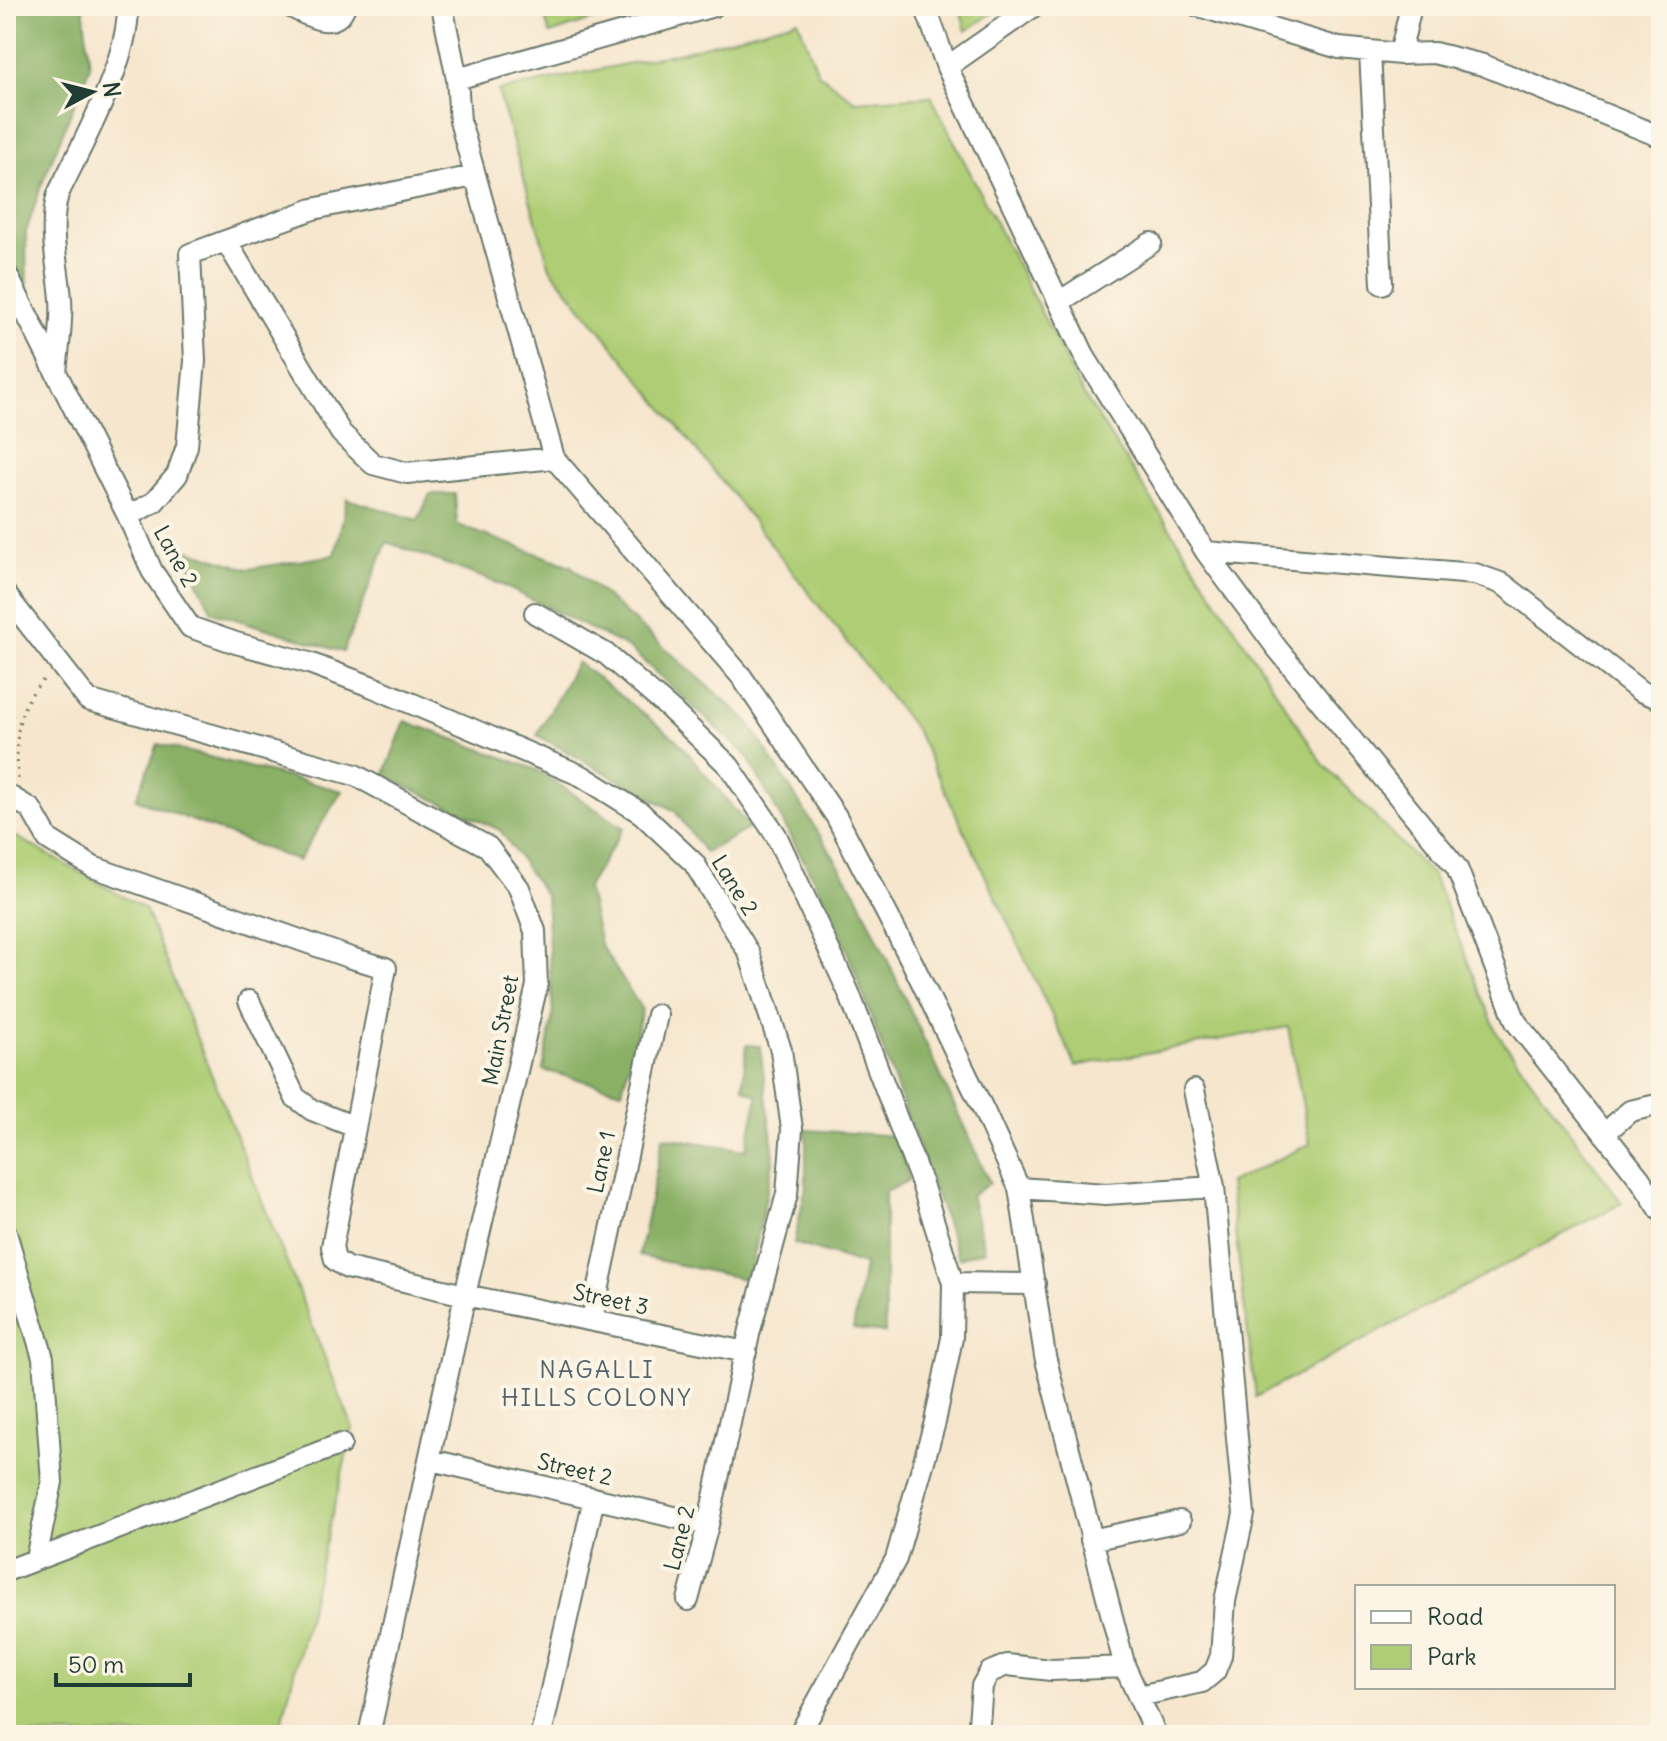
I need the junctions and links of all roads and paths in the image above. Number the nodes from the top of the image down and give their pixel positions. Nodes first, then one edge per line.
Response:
1 (128, 6) edge
2 (289, 6) edge
3 (345, 6) edge
4 (442, 6) edge
5 (714, 6) edge
6 (925, 6) edge
7 (1034, 6) edge
8 (1198, 6) edge
9 (1411, 6) edge
10 (1370, 52) junction
11 (1400, 54) junction
12 (947, 67) junction
13 (457, 79) junction
14 (1661, 137) edge
15 (474, 176) junction
16 (226, 241) junction
17 (1151, 243) dead end
18 (6, 273) edge
19 (1382, 284) dead end
20 (1059, 302) junction
21 (56, 373) junction
22 (554, 458) junction
23 (128, 516) junction
24 (1206, 552) junction
25 (6, 595) edge
26 (535, 613) dead end
27 (59, 665) junction
28 (1661, 699) edge
29 (12, 798) edge
30 (249, 1001) dead end
31 (657, 1015) dead end
32 (1194, 1090) dead end
33 (1661, 1104) edge
34 (355, 1127) junction
35 (1604, 1134) junction
36 (1214, 1187) junction
37 (1019, 1188) junction
38 (1661, 1211) edge
39 (6, 1233) edge
40 (953, 1283) junction
41 (1035, 1284) junction
42 (465, 1295) junction
43 (592, 1319) junction
44 (746, 1352) junction
45 (341, 1444) dead end
46 (431, 1460) junction
47 (594, 1498) junction
48 (1180, 1521) dead end
49 (708, 1525) junction
50 (1091, 1540) junction
51 (36, 1559) junction
52 (6, 1571) edge
53 (688, 1600) dead end
54 (1125, 1667) junction
55 (1139, 1696) junction
56 (369, 1735) edge
57 (541, 1735) edge
58 (799, 1735) edge
59 (978, 1735) edge
60 (1156, 1735) edge

1 - 21 street
2 - 3 street
4 - 13 street
5 - 13 street
6 - 12 street
7 - 12 street
8 - 10 street
9 - 11 street
10 - 11 street
10 - 19 street
11 - 14 street
12 - 20 street
13 - 15 street
15 - 16 street
15 - 22 street
16 - 22 street
16 - 23 street
17 - 20 street
18 - 21 street, Lane 2
20 - 24 street
21 - 23 street, Lane 2
22 - 37 street
23 - 44 street, Lane 2
24 - 28 street
24 - 35 street
25 - 27 street, Main Street
26 - 40 street
27 - 29 path
27 - 42 street, Main Street
29 - 34 street
30 - 34 street
31 - 43 street, Lane 1
32 - 36 street
33 - 35 street
34 - 42 street, Street 3
35 - 38 street
36 - 37 street
36 - 55 street
37 - 41 street
39 - 51 street
40 - 41 street
40 - 58 street
41 - 50 street
42 - 43 street, Street 3
42 - 46 street, Main Street
43 - 44 street, Street 3
44 - 49 street, Lane 2
45 - 51 street
46 - 47 street, Street 2
46 - 56 street, Main Street
47 - 49 street, Street 2
47 - 57 street
48 - 50 street
49 - 53 street, Lane 2
50 - 54 street
51 - 52 street
54 - 55 street
54 - 59 street
55 - 60 street

